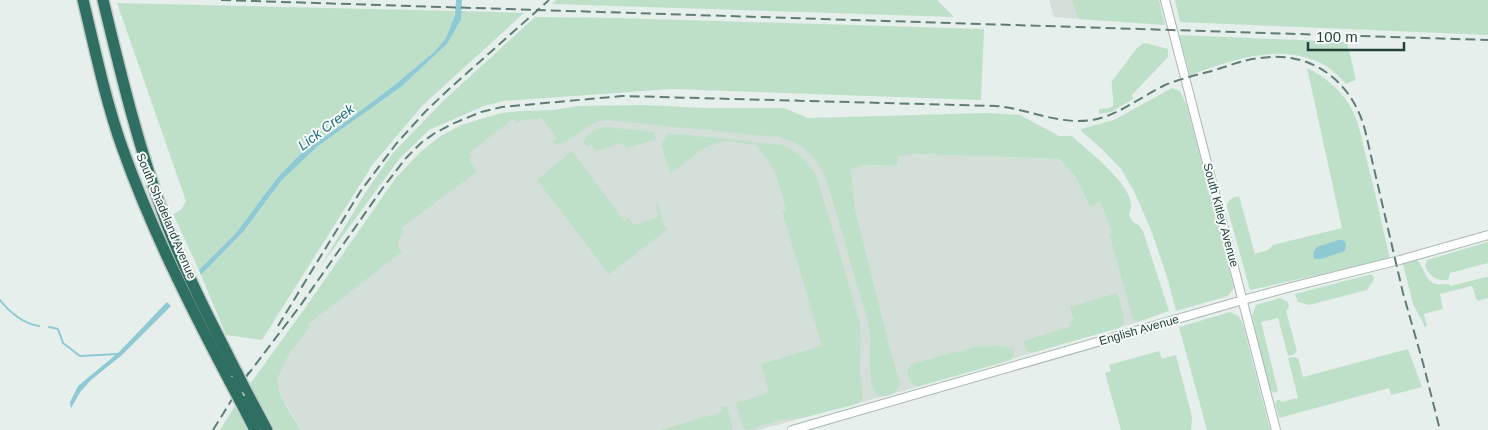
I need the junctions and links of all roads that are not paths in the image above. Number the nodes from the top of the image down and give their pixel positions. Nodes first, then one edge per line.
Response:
1 (78, 0) edge
2 (83, 0) edge
3 (104, 0) edge
4 (1165, 0) edge
5 (93, 42) junction
6 (1488, 235) edge
7 (1243, 300) junction
8 (254, 430) edge
9 (267, 430) edge
10 (792, 430) edge
11 (1276, 430) edge

1 - 5 highway
2 - 5 highway, South Shadeland Avenue
3 - 9 highway, South Shadeland Avenue, bridge
4 - 7 street, South Kitley Avenue
5 - 8 highway, South Shadeland Avenue, bridge
6 - 7 street, English Avenue
7 - 10 street, English Avenue
7 - 11 street, South Kitley Avenue

